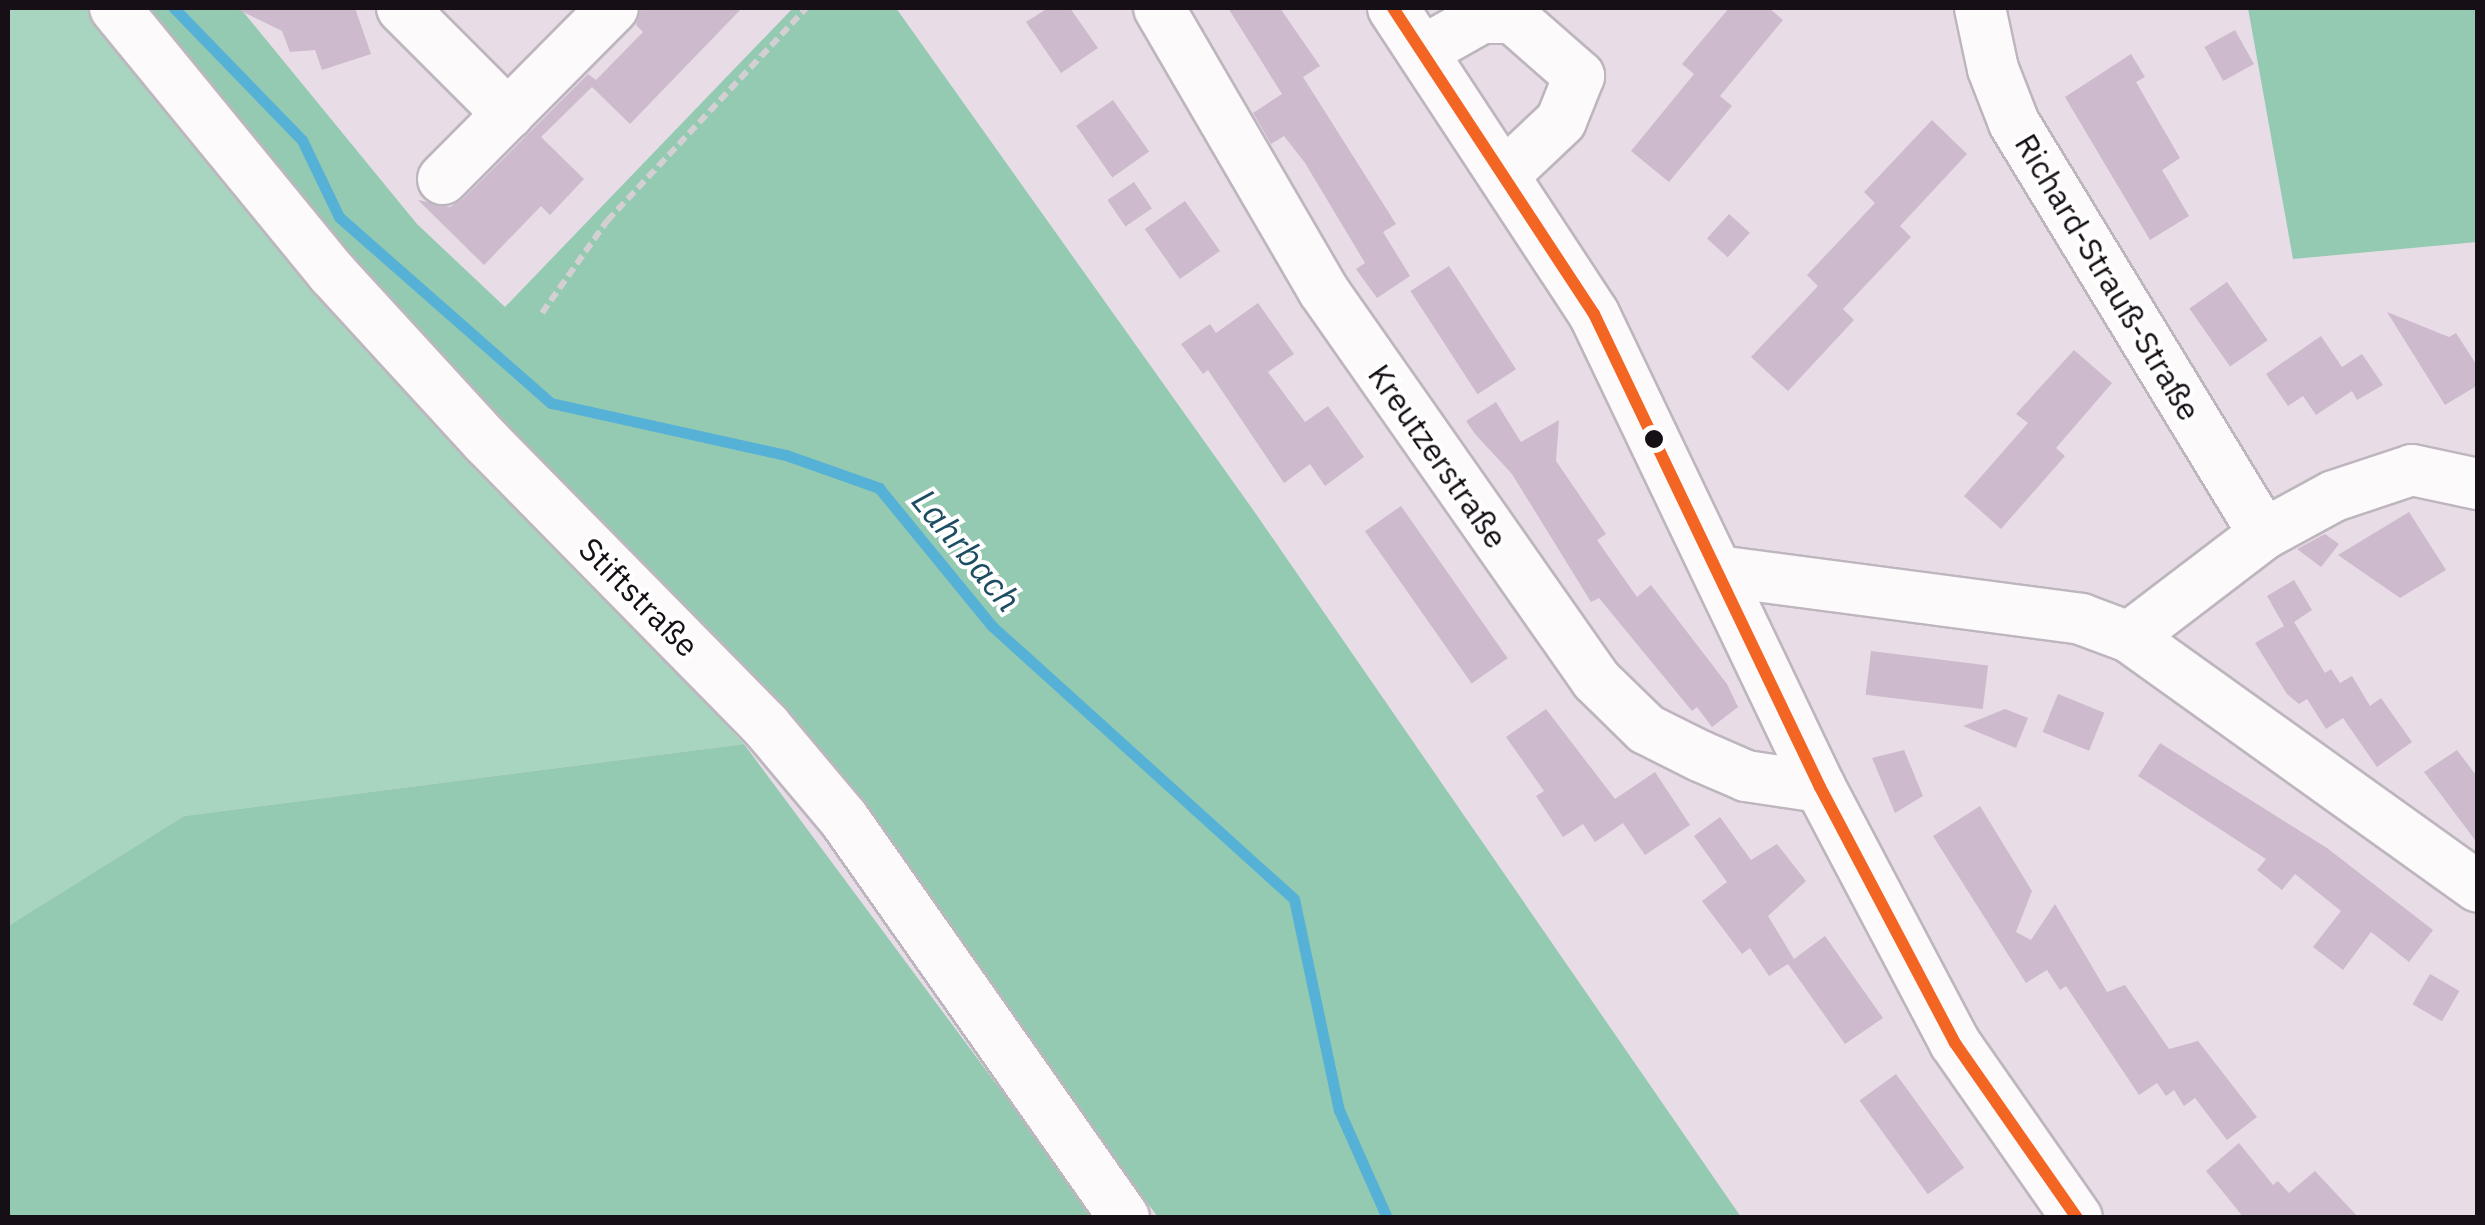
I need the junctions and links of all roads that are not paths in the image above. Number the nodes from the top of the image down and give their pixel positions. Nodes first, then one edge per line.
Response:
1 (115, 8) edge
2 (402, 8) edge
3 (613, 8) edge
4 (1159, 8) edge
5 (1393, 8) edge
6 (1980, 8) edge
7 (1424, 51) junction
8 (508, 114) junction
9 (1506, 172) junction
10 (444, 179) dead end
11 (2478, 484) edge
12 (2264, 534) junction
13 (1718, 571) junction
14 (2129, 637) junction
15 (1820, 787) junction
16 (2478, 887) edge
17 (1124, 1218) edge
18 (2077, 1218) edge

1 - 17 street, Stiftstraße
2 - 8 street
3 - 8 street
4 - 15 street, Kreutzerstraße
5 - 7 street
6 - 12 street, Richard-Strauß-Straße
7 - 9 street
7 - 9 street
8 - 10 street
9 - 13 street
11 - 12 street
12 - 14 street
13 - 14 street
13 - 15 street
14 - 16 street
15 - 18 street

